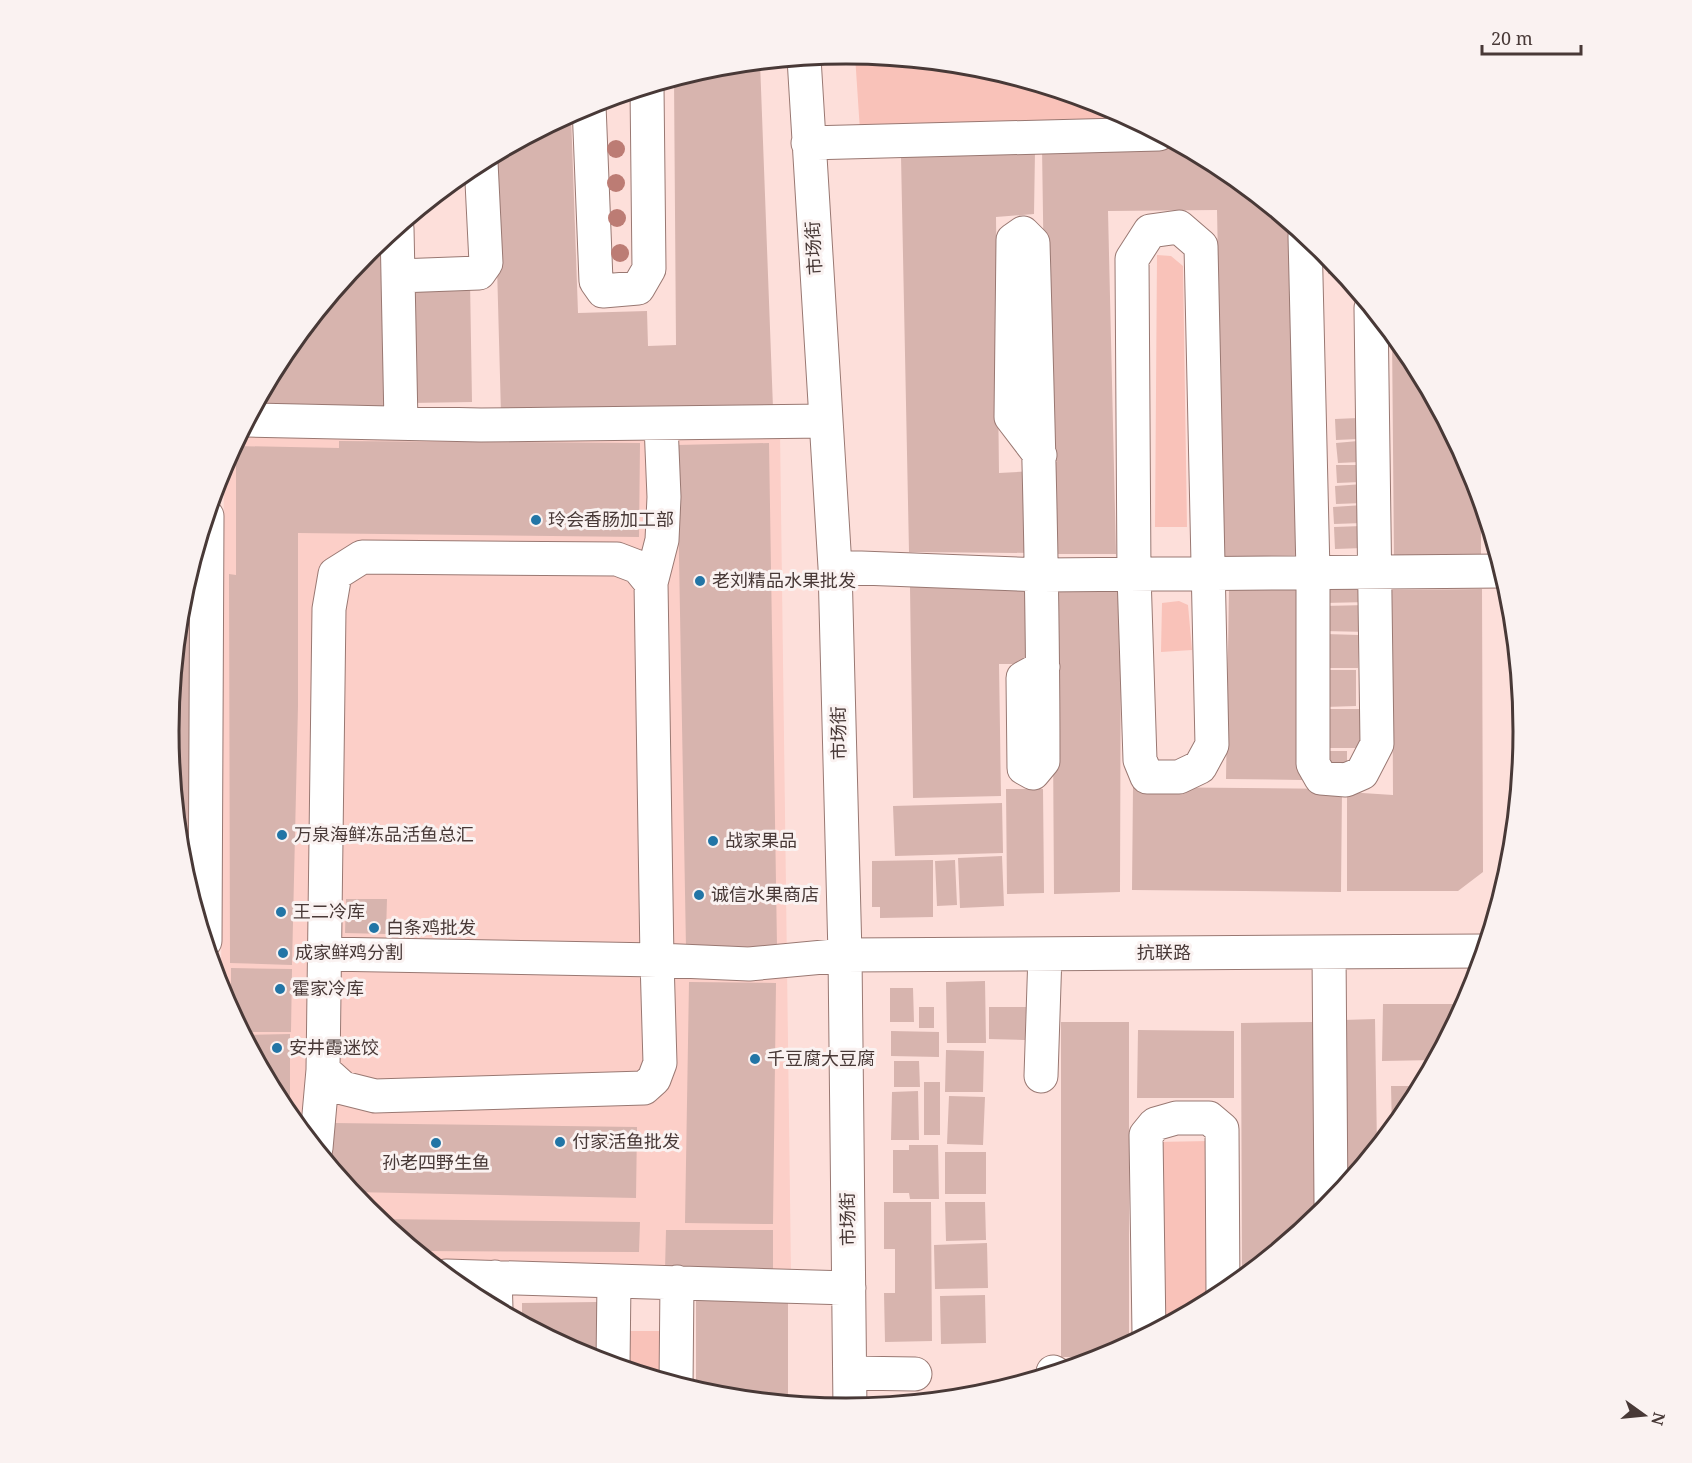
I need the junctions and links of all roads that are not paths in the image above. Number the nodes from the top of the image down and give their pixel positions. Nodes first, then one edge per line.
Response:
1 (804, 66) edge
2 (647, 95) edge
3 (589, 116) edge
4 (1144, 134) edge
5 (808, 143) junction
6 (482, 173) edge
7 (397, 238) edge
8 (1305, 248) edge
9 (398, 276) junction
10 (1371, 321) edge
11 (256, 420) edge
12 (825, 421) junction
13 (401, 423) junction
14 (661, 424) junction
15 (1040, 454) junction
16 (206, 545) edge
17 (836, 567) junction
18 (1375, 571) junction
19 (1493, 571) edge
20 (1313, 572) junction
21 (1209, 573) junction
22 (1134, 574) junction
23 (1043, 575) junction
24 (651, 583) junction
25 (1043, 667) dead end
26 (194, 870) edge
27 (1476, 951) edge
28 (1329, 952) junction
29 (324, 954) junction
30 (1045, 954) junction
31 (845, 955) junction
32 (657, 960) junction
33 (322, 1070) junction
34 (1041, 1076) dead end
35 (317, 1138) edge
36 (1331, 1189) edge
37 (614, 1281) junction
38 (677, 1282) junction
39 (1223, 1282) edge
40 (475, 1286) edge
41 (849, 1288) junction
42 (495, 1293) edge
43 (1149, 1326) edge
44 (613, 1356) edge
45 (850, 1373) junction
46 (915, 1374) dead end
47 (676, 1377) edge
48 (850, 1398) edge

1 - 5 street, 市场街
2 - 3 street
4 - 5 street
5 - 12 street, 市场街
6 - 9 street
7 - 9 street
8 - 20 street
9 - 13 street
10 - 18 street
11 - 13 street
12 - 14 street
12 - 17 street, 市场街
13 - 14 street
14 - 24 street
15 - 15 street
15 - 23 street
16 - 26 street
17 - 23 street
17 - 31 street, 市场街
18 - 19 street
18 - 20 street
18 - 20 street
20 - 21 street
21 - 22 street
21 - 22 street
21 - 22 street
22 - 23 street
23 - 25 street
24 - 29 street
24 - 32 street
27 - 28 street, 抗联路
28 - 30 street, 抗联路
28 - 36 street
29 - 32 street, 抗联路
29 - 33 street
30 - 31 street, 抗联路
30 - 34 street
31 - 32 street, 抗联路
31 - 41 street, 市场街
32 - 33 street
33 - 35 street
37 - 38 street
37 - 42 street
37 - 44 street
38 - 41 street
38 - 47 street
39 - 43 street
40 - 42 street
41 - 45 street, 市场街
45 - 46 street
45 - 48 street, 市场街

